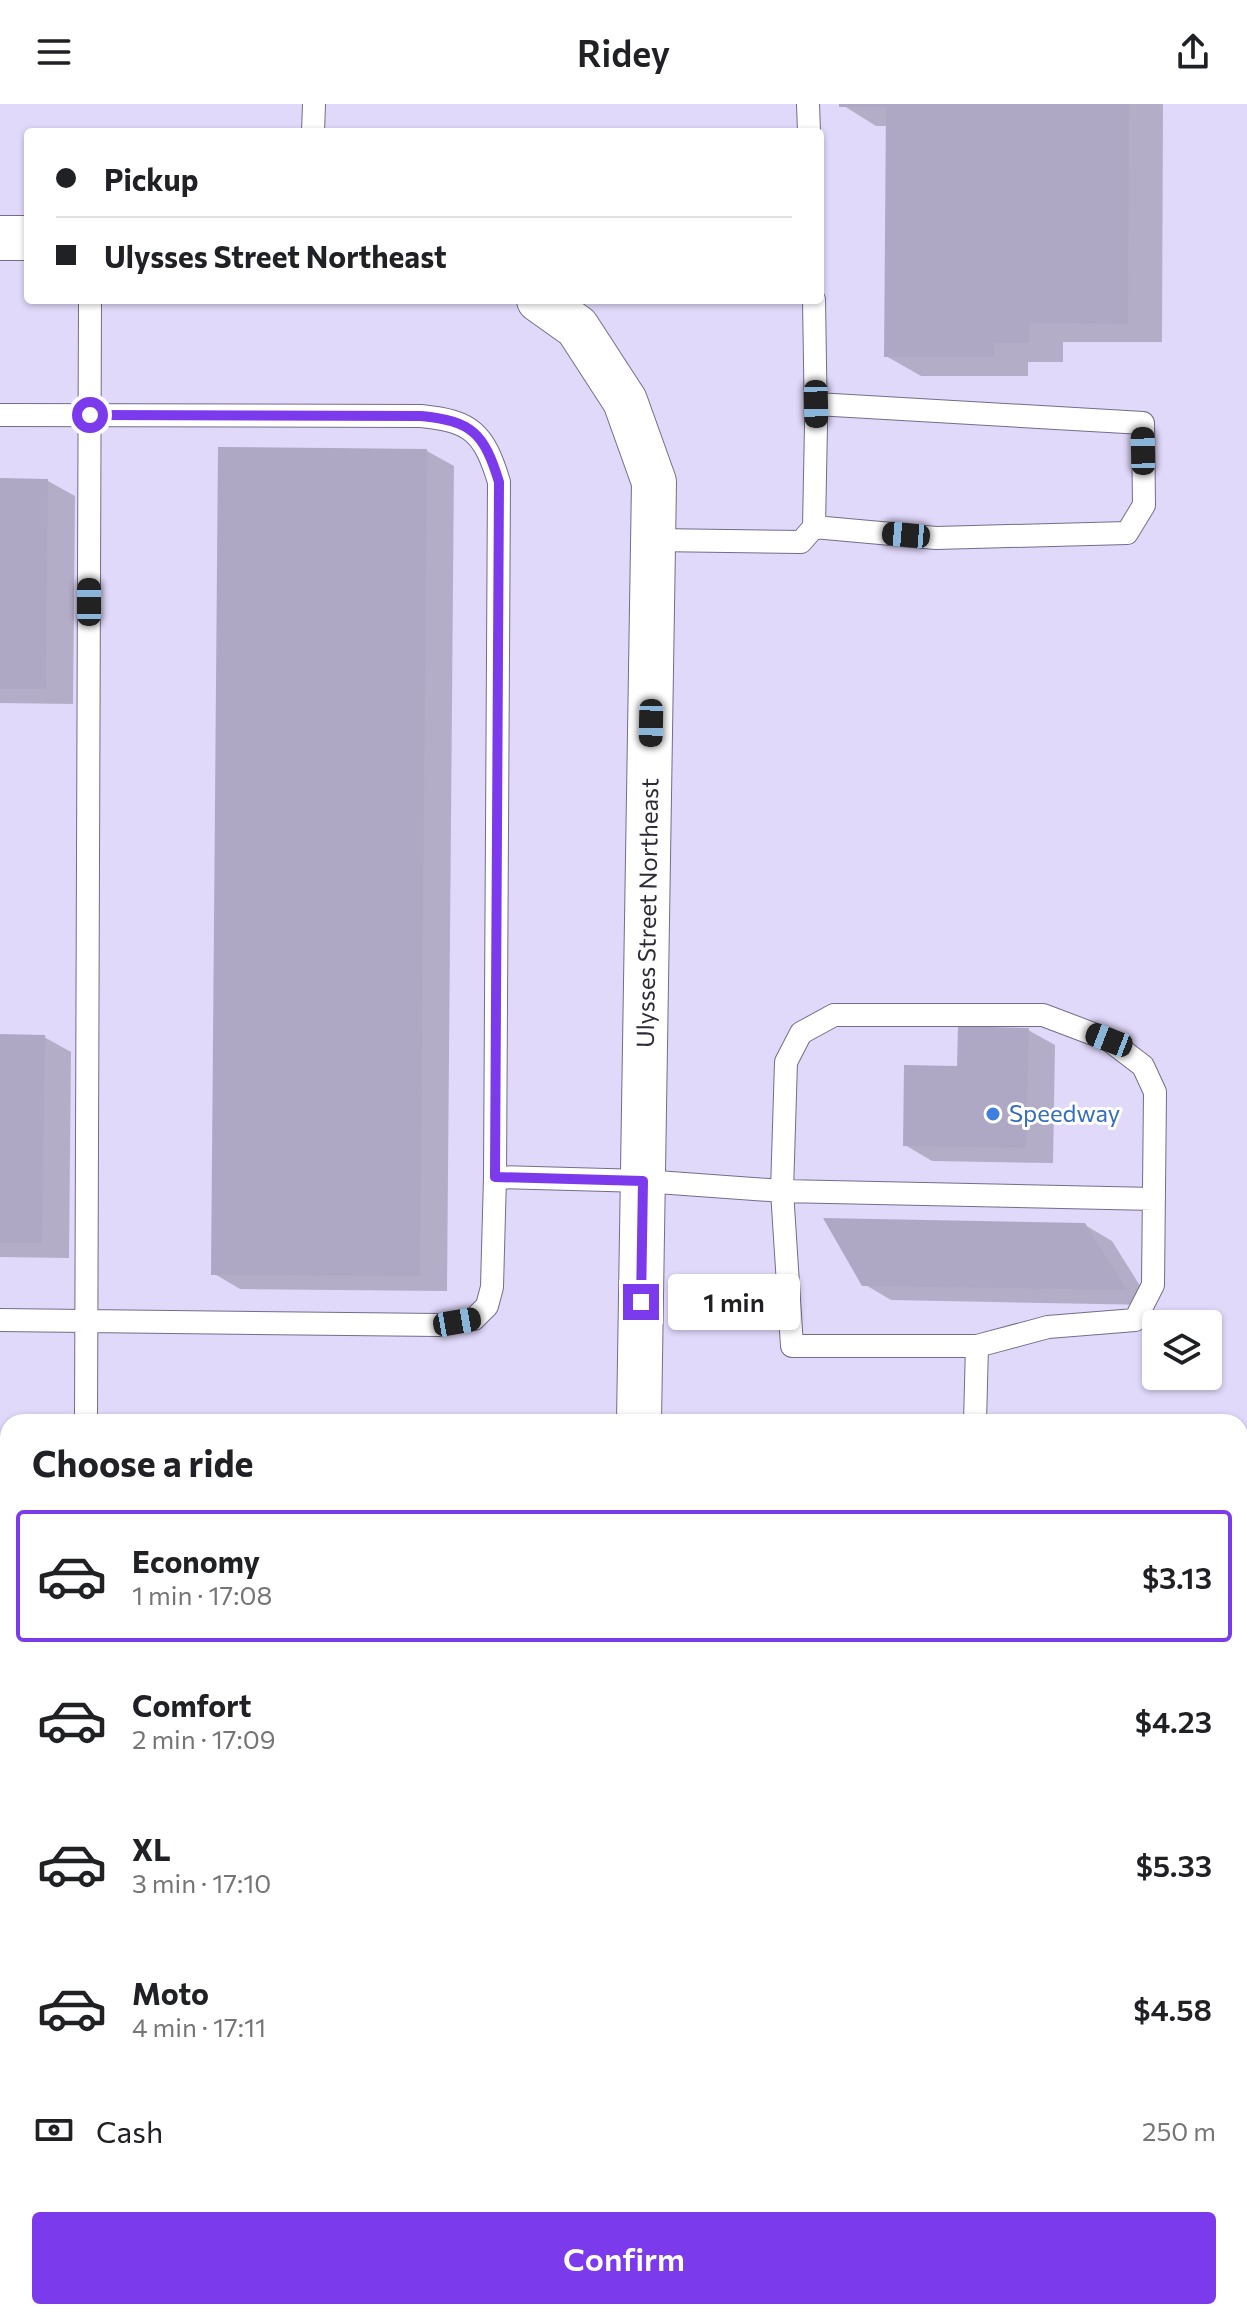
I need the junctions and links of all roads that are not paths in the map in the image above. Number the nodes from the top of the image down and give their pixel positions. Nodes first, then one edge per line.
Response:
1 (314, 104) edge
2 (808, 104) edge
3 (313, 128) edge
4 (809, 128) edge
5 (0, 238) edge
6 (24, 238) edge
7 (90, 304) edge
8 (545, 304) edge
9 (814, 304) edge
10 (816, 404) junction
11 (0, 415) edge
12 (90, 415) junction
13 (814, 527) junction
14 (654, 540) junction
15 (495, 1177) junction
16 (643, 1181) junction
17 (782, 1191) junction
18 (1154, 1199) junction
19 (0, 1320) edge
20 (86, 1321) junction
21 (977, 1346) junction
22 (86, 1414) edge
23 (639, 1414) edge
24 (975, 1414) edge

1 - 3 lane
2 - 4 lane
5 - 6 street
7 - 12 lane
8 - 14 street, Ulysses Street Northeast
9 - 10 lane
10 - 13 lane
10 - 13 lane
11 - 12 lane
12 - 15 lane
12 - 20 lane
13 - 14 lane
14 - 16 street, Ulysses Street Northeast
15 - 16 lane
15 - 20 lane
16 - 17 lane
16 - 23 street, Ulysses Street Northeast
17 - 18 lane
17 - 18 lane
17 - 21 lane
18 - 21 lane
19 - 20 lane
20 - 22 lane
21 - 24 lane

